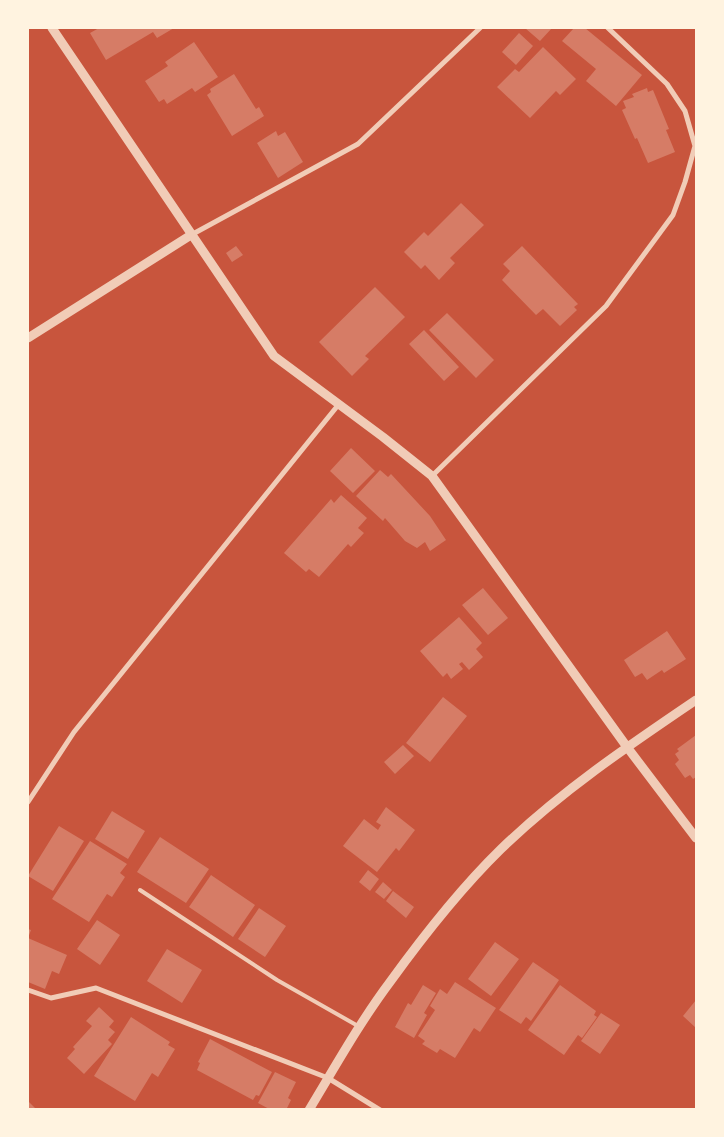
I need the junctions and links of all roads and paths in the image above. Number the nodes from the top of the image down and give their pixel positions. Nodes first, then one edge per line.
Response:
1 (52, 28) edge
2 (480, 28) edge
3 (608, 28) edge
4 (191, 235) junction
5 (28, 338) edge
6 (339, 404) junction
7 (432, 476) junction
8 (696, 700) edge
9 (626, 747) junction
10 (28, 802) edge
11 (696, 838) edge
12 (140, 890) dead end
13 (28, 990) edge
14 (360, 1028) junction
15 (328, 1078) junction
16 (309, 1110) edge
17 (380, 1110) edge

1 - 4 street
2 - 4 street
3 - 7 street
4 - 5 street
4 - 6 street
6 - 7 street
6 - 10 street
7 - 9 street
8 - 9 street
9 - 11 street
9 - 14 street
12 - 14 lane
13 - 15 street
14 - 15 street
15 - 16 street
15 - 17 street

